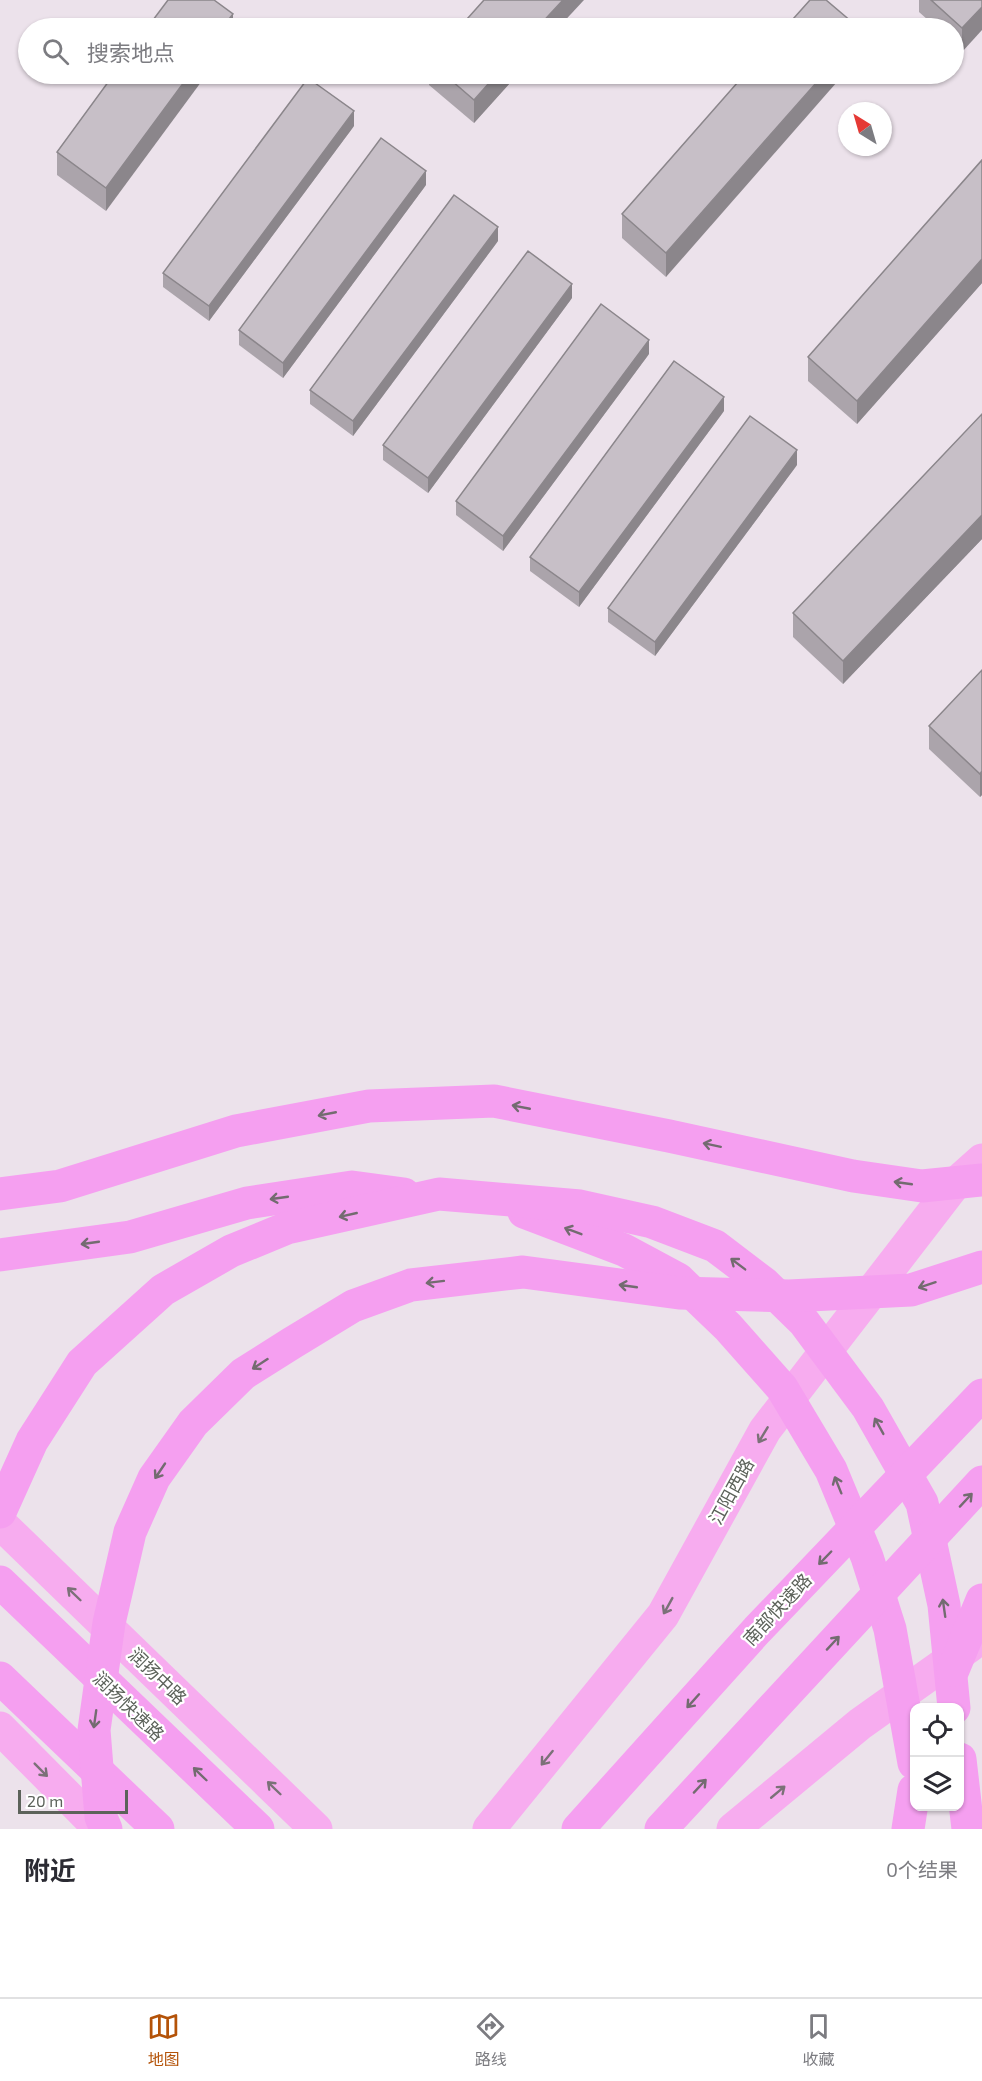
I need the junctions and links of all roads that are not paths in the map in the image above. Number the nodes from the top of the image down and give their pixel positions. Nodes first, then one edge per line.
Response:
1 (982, 1160) edge
2 (982, 1180) edge
3 (0, 1194) edge
4 (0, 1256) edge
5 (982, 1267) edge
6 (982, 1395) edge
7 (982, 1482) edge
8 (0, 1512) edge
9 (0, 1524) edge
10 (0, 1582) edge
11 (982, 1600) edge
12 (982, 1638) edge
13 (0, 1678) edge
14 (940, 1703) edge
15 (954, 1703) edge
16 (0, 1728) edge
17 (914, 1757) edge
18 (964, 1794) edge
19 (911, 1811) edge
20 (923, 1811) edge
21 (100, 1829) edge
22 (106, 1829) edge
23 (158, 1829) edge
24 (258, 1829) edge
25 (316, 1829) edge
26 (489, 1829) edge
27 (578, 1829) edge
28 (661, 1829) edge
29 (733, 1829) edge
30 (908, 1829) edge
31 (927, 1829) edge
32 (968, 1829) edge

1 -> 26 main road, 江阳西路
2 -> 3 highway
17 -> 4 highway
5 -> 22 highway
6 -> 27 highway, 南部快速路
28 -> 7 highway
15 -> 8 highway
25 -> 9 main road, 润扬中路
24 -> 10 highway, 润扬快速路
11 - 14 highway
29 -> 12 main road
13 - 23 highway
16 -> 21 main road
18 - 32 highway
19 - 30 highway
20 - 31 highway

